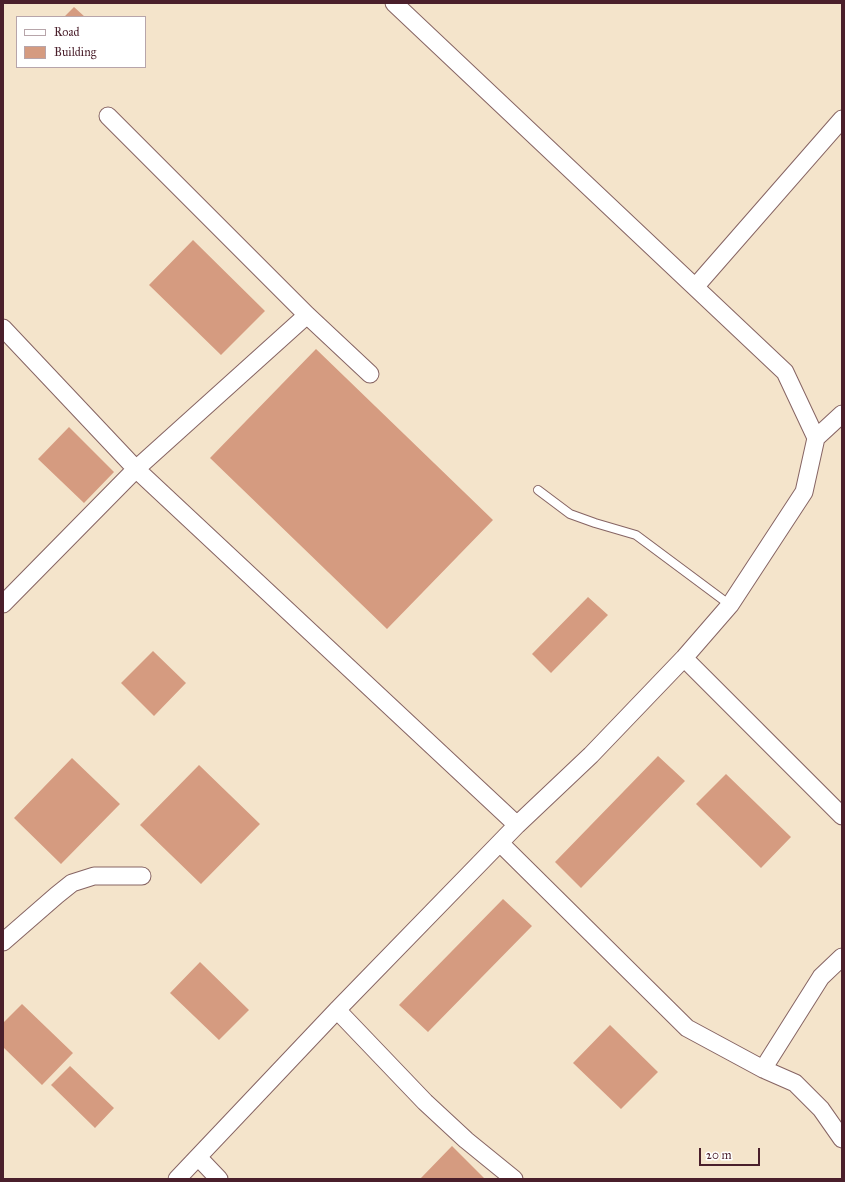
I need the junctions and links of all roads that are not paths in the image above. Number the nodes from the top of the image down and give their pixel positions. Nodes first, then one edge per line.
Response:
1 (394, 3) edge
2 (108, 116) dead end
3 (842, 119) edge
4 (696, 286) junction
5 (307, 315) junction
6 (3, 328) edge
7 (370, 374) dead end
8 (842, 414) edge
9 (816, 438) junction
10 (136, 469) junction
11 (538, 490) dead end
12 (3, 604) edge
13 (730, 605) junction
14 (684, 658) junction
15 (842, 816) edge
16 (517, 825) junction
17 (500, 843) junction
18 (142, 876) dead end
19 (3, 942) edge
20 (842, 957) edge
21 (337, 1010) junction
22 (763, 1069) junction
23 (842, 1139) edge
24 (198, 1157) junction
25 (177, 1179) edge
26 (219, 1179) edge
27 (514, 1179) edge

1 - 4 street
2 - 5 street
3 - 4 street
4 - 9 street
5 - 7 street
5 - 10 street
6 - 10 street
8 - 9 street
9 - 13 street
10 - 12 street
10 - 16 street
11 - 13 lane
13 - 14 street
14 - 15 street
14 - 16 street
16 - 17 street
17 - 21 street
17 - 22 street
18 - 19 street
20 - 22 street
21 - 24 street
21 - 27 street
22 - 23 street
24 - 25 street
24 - 26 street

